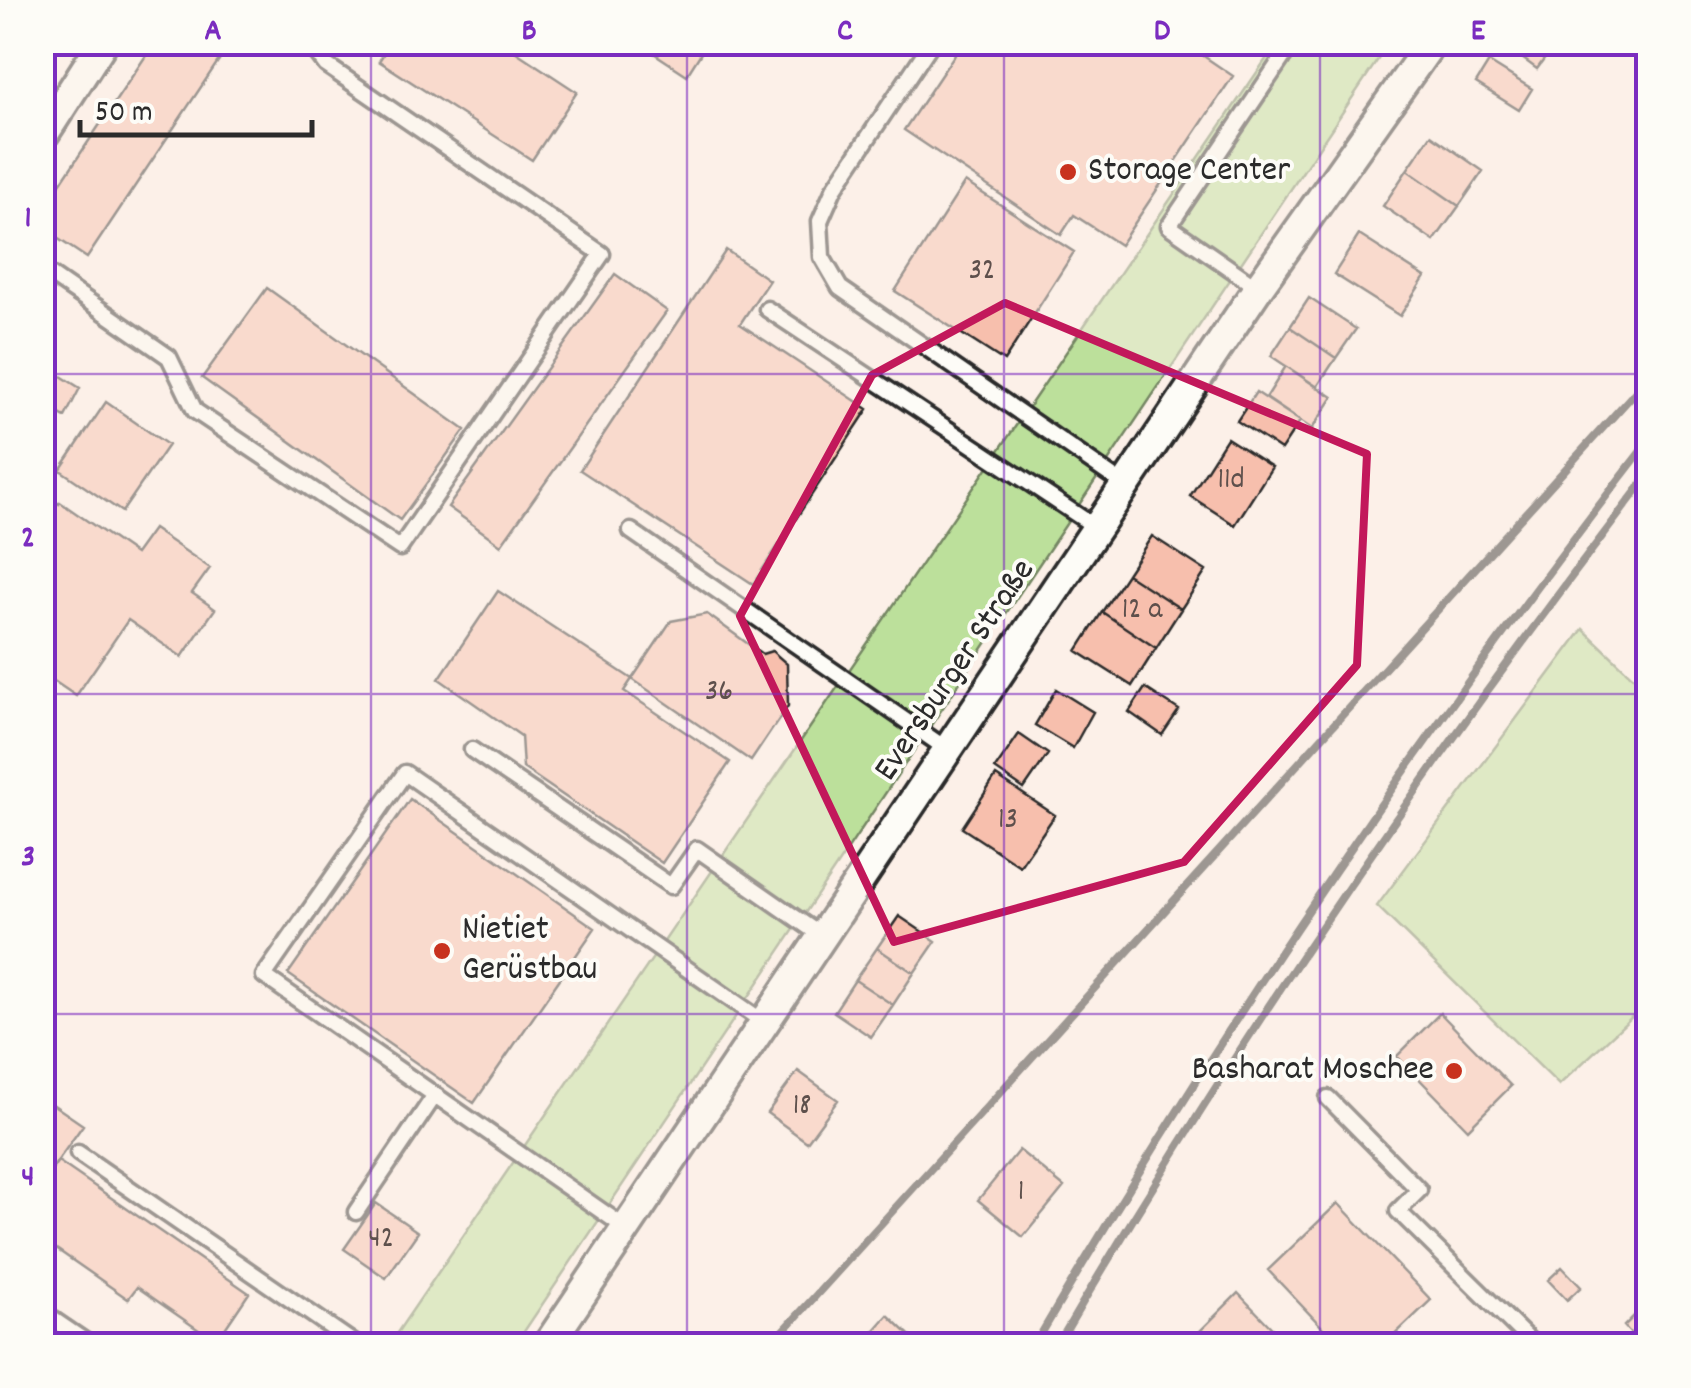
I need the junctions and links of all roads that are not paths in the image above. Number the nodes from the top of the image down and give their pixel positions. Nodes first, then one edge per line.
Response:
1 (103, 42) edge
2 (308, 42) edge
3 (932, 42) edge
4 (1293, 42) edge
5 (1432, 42) edge
6 (42, 137) edge
7 (42, 269) edge
8 (1258, 288) junction
9 (767, 309) dead end
10 (1126, 486) junction
11 (1098, 528) junction
12 (630, 531) dead end
13 (472, 750) dead end
14 (948, 750) junction
15 (822, 937) junction
16 (764, 1023) junction
17 (435, 1095) junction
18 (1328, 1098) dead end
19 (78, 1153) dead end
20 (356, 1212) dead end
21 (626, 1228) junction
22 (42, 1312) edge
23 (92, 1346) edge
24 (358, 1346) edge
25 (547, 1346) edge
26 (1535, 1346) edge

1 - 6 street
2 - 7 lane
3 - 10 lane
4 - 8 lane
5 - 8 street, Eversburger Straße
8 - 10 street, Eversburger Straße
9 - 11 lane
10 - 11 street, Eversburger Straße
11 - 14 street, Eversburger Straße
12 - 14 lane
13 - 15 lane
14 - 15 street, Eversburger Straße
15 - 16 street, Eversburger Straße
16 - 17 lane
16 - 21 street, Eversburger Straße
17 - 20 lane
17 - 21 lane
18 - 26 lane
19 - 24 lane
21 - 25 street, Eversburger Straße
22 - 23 lane

